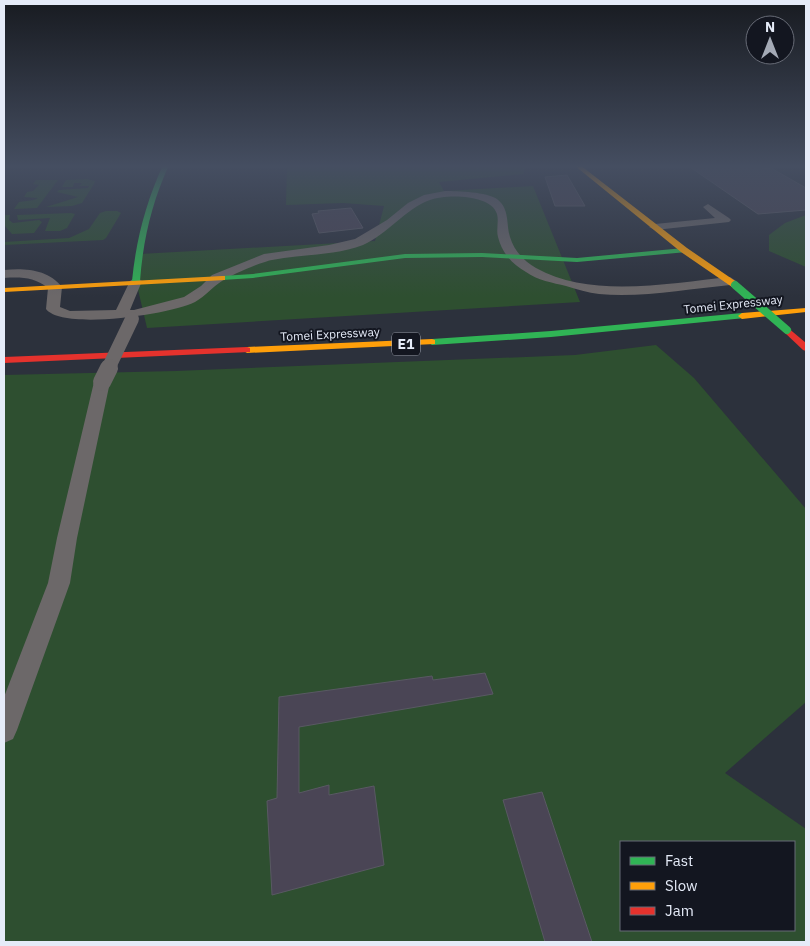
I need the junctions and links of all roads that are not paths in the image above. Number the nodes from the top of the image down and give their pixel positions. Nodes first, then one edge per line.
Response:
1 (150, 209) edge
2 (407, 209) edge
3 (500, 209) edge
4 (633, 209) edge
5 (710, 209) edge
6 (655, 227) junction
7 (684, 250) junction
8 (513, 257) junction
9 (4, 274) edge
10 (217, 278) junction
11 (136, 281) junction
12 (733, 283) junction
13 (55, 287) junction
14 (4, 290) edge
15 (763, 298) dead end
16 (735, 300) dead end
17 (806, 310) edge
18 (129, 316) junction
19 (796, 335) edge
20 (140, 337) dead end
21 (111, 338) dead end
22 (806, 348) edge
23 (4, 360) edge
24 (4, 730) edge

1 - 11 main road
2 - 10 street
3 - 8 street
4 - 6 main road
5 - 6 street
6 - 7 main road
7 - 8 main road
7 - 12 main road
8 - 10 main road
8 - 12 street
9 - 13 street
10 - 11 main road
10 - 18 street
11 - 13 main road
11 - 18 street
12 - 19 main road, bridge
13 - 14 main road
13 - 18 street
15 - 16 main road, Tomei Expressway
17 - 23 main road, Tomei Expressway / E1
18 - 24 street, bridge
19 - 22 main road
20 - 21 main road

